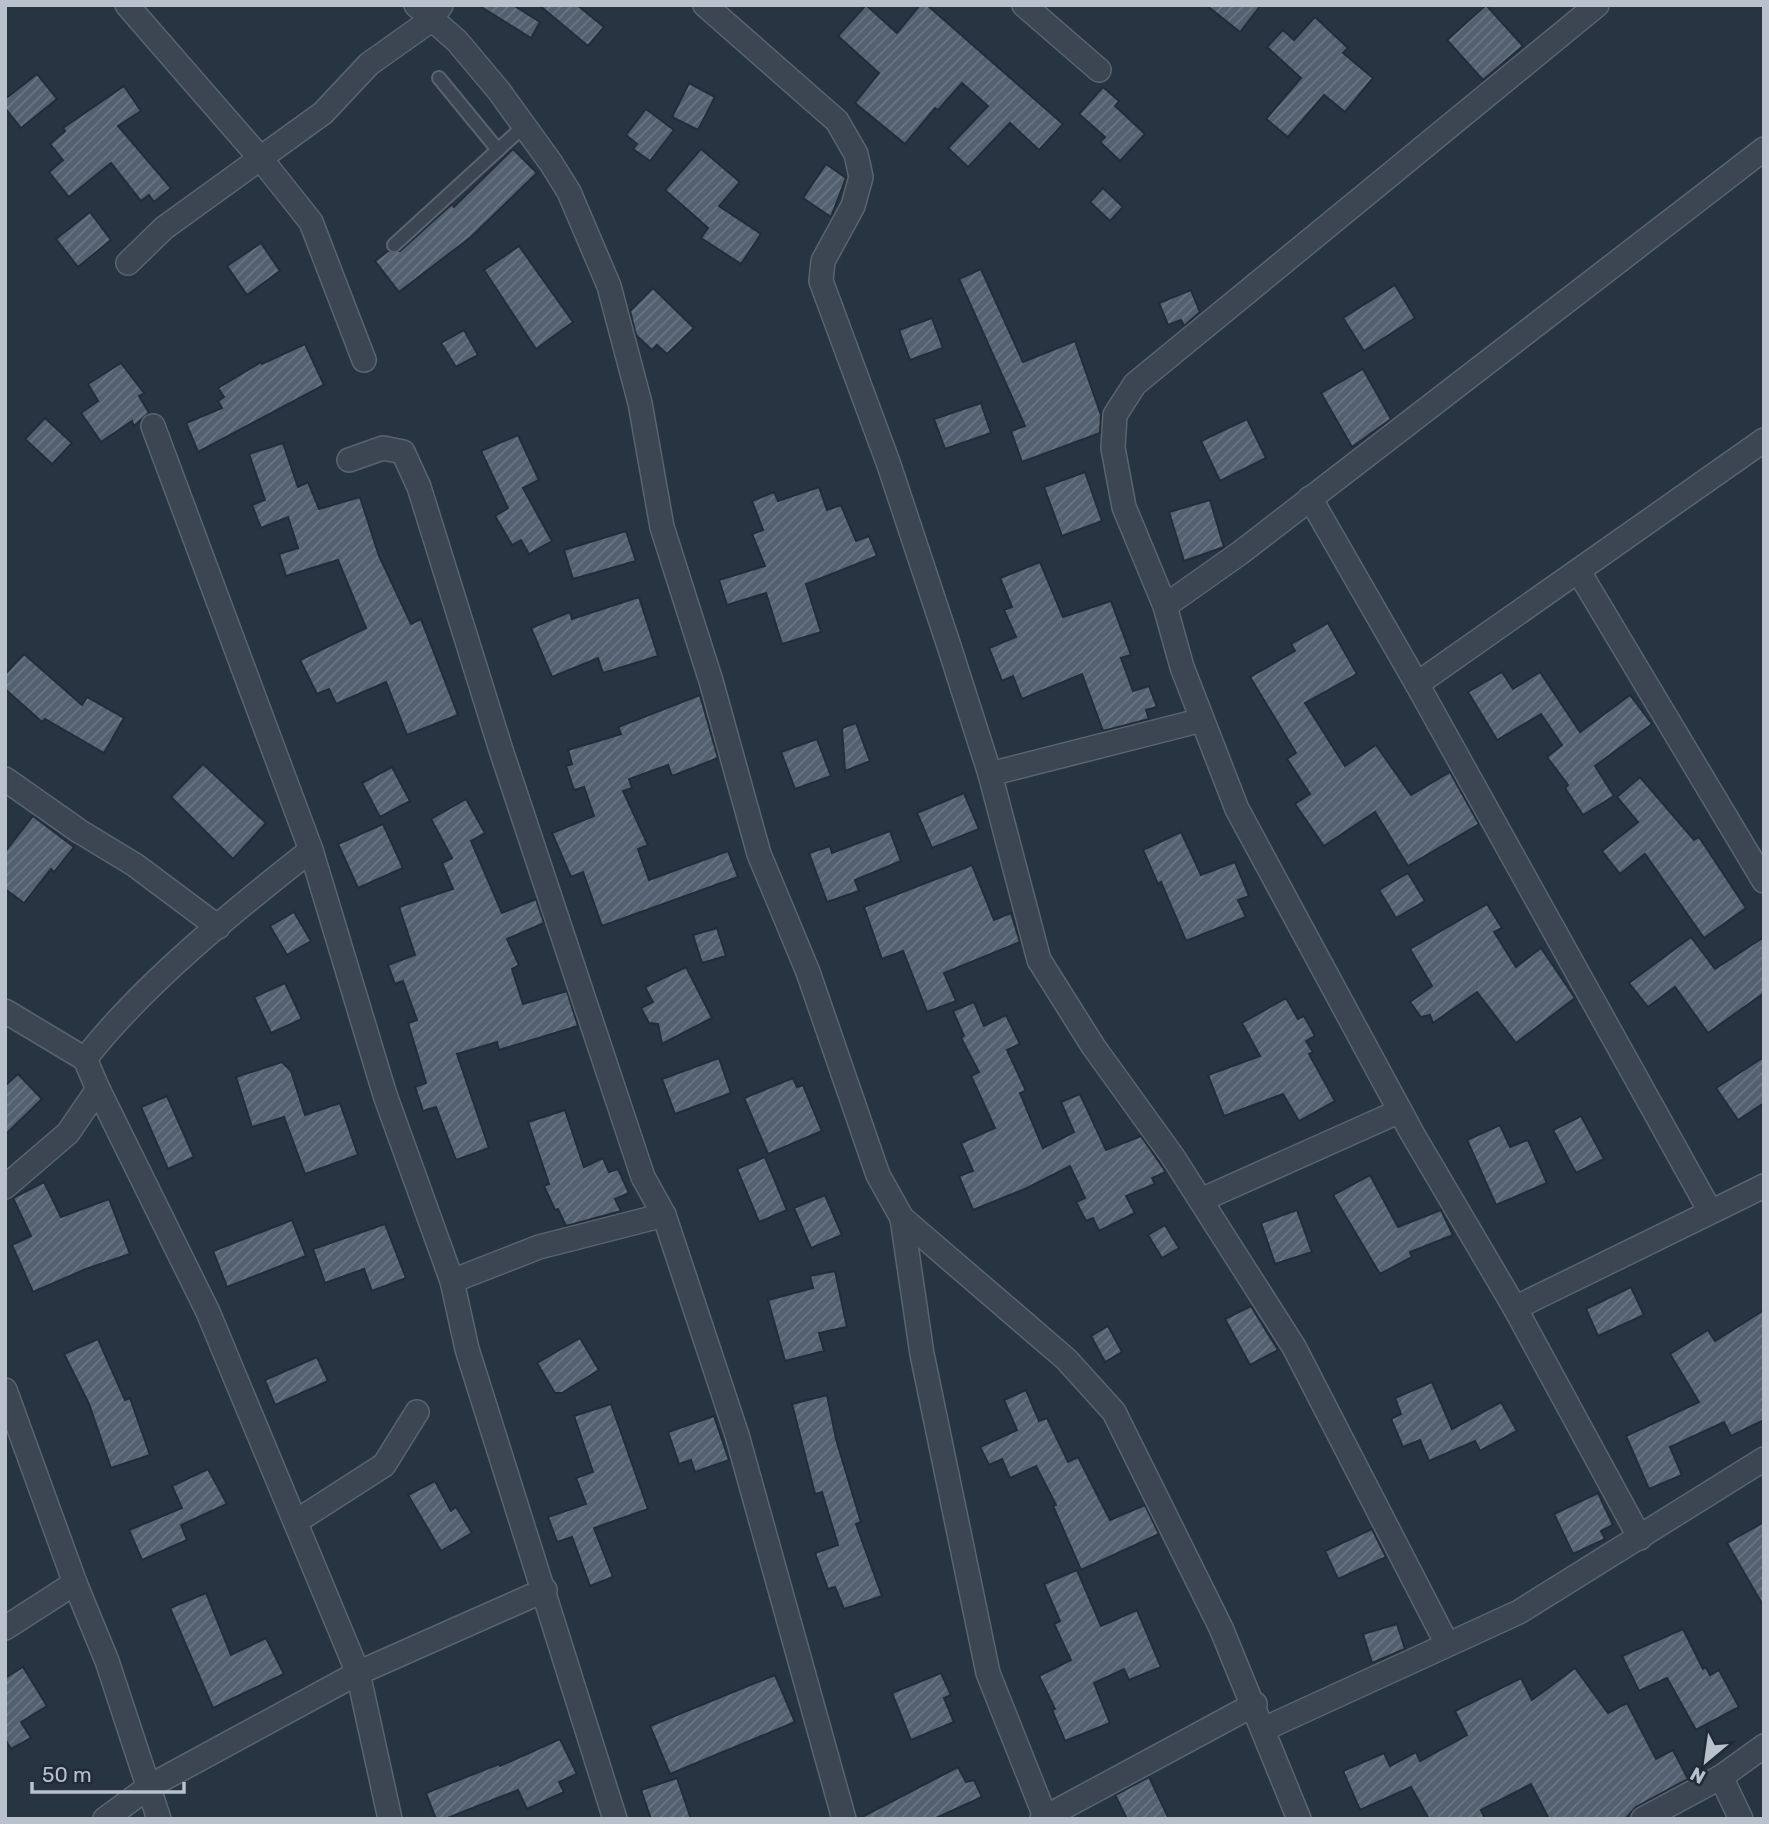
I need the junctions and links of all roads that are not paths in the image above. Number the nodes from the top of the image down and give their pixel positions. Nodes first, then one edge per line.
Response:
1 (127, 5) edge
2 (705, 5) edge
3 (1024, 5) edge
4 (1597, 5) edge
5 (429, 10) edge
6 (1099, 70) dead end
7 (439, 78) dead end
8 (524, 126) junction
9 (1764, 149) edge
10 (498, 150) junction
11 (261, 159) junction
12 (394, 245) dead end
13 (128, 263) dead end
14 (364, 360) dead end
15 (153, 426) dead end
16 (1761, 448) edge
17 (349, 460) dead end
18 (1310, 498) junction
19 (1579, 572) junction
20 (1165, 606) junction
21 (1417, 684) junction
22 (1202, 720) junction
23 (990, 774) junction
24 (5, 779) edge
25 (311, 850) junction
26 (1764, 881) edge
27 (218, 927) junction
28 (5, 1011) edge
29 (85, 1059) junction
30 (98, 1089) junction
31 (1401, 1111) junction
32 (1764, 1186) edge
33 (5, 1187) edge
34 (1201, 1200) junction
35 (1710, 1212) junction
36 (664, 1215) junction
37 (902, 1218) junction
38 (452, 1281) junction
39 (1516, 1308) junction
40 (5, 1390) edge
41 (418, 1412) dead end
42 (1764, 1460) edge
43 (297, 1521) junction
44 (1640, 1538) junction
45 (75, 1583) junction
46 (545, 1590) junction
47 (5, 1628) edge
48 (1446, 1642) junction
49 (358, 1673) junction
50 (1255, 1704) junction
51 (1264, 1729) junction
52 (1764, 1746) edge
53 (1721, 1777) junction
54 (150, 1786) junction
55 (1045, 1818) edge
56 (105, 1819) edge
57 (159, 1819) edge
58 (390, 1819) edge
59 (615, 1819) edge
60 (844, 1819) edge
61 (1299, 1819) edge
62 (1643, 1819) edge
63 (1741, 1819) edge

1 - 11 street
2 - 23 street
3 - 6 street
4 - 20 street
5 - 8 street
5 - 11 street
7 - 10 lane
8 - 10 lane
8 - 37 street
9 - 18 street
10 - 12 lane
11 - 13 street
11 - 14 street
15 - 25 street
16 - 19 street
17 - 36 street
18 - 20 street
18 - 21 street
19 - 21 street
19 - 26 street
20 - 22 street
21 - 35 street
22 - 23 street
22 - 31 street
23 - 34 street
24 - 27 street
25 - 27 street
25 - 38 street
27 - 29 street
28 - 29 street
29 - 30 street
30 - 33 street
30 - 43 street
31 - 34 street
31 - 39 street
32 - 35 street
34 - 48 street
35 - 39 street
36 - 38 street
36 - 60 street
37 - 50 street
37 - 55 street
38 - 46 street
39 - 44 street
40 - 45 street
41 - 43 street
42 - 44 street
43 - 49 street
44 - 48 street
45 - 47 street
45 - 54 street
46 - 49 street
46 - 59 street
48 - 51 street
49 - 54 street
49 - 58 street
50 - 51 street
50 - 55 street
51 - 61 street
52 - 53 street
53 - 62 street
53 - 63 street
54 - 56 street
54 - 57 street

